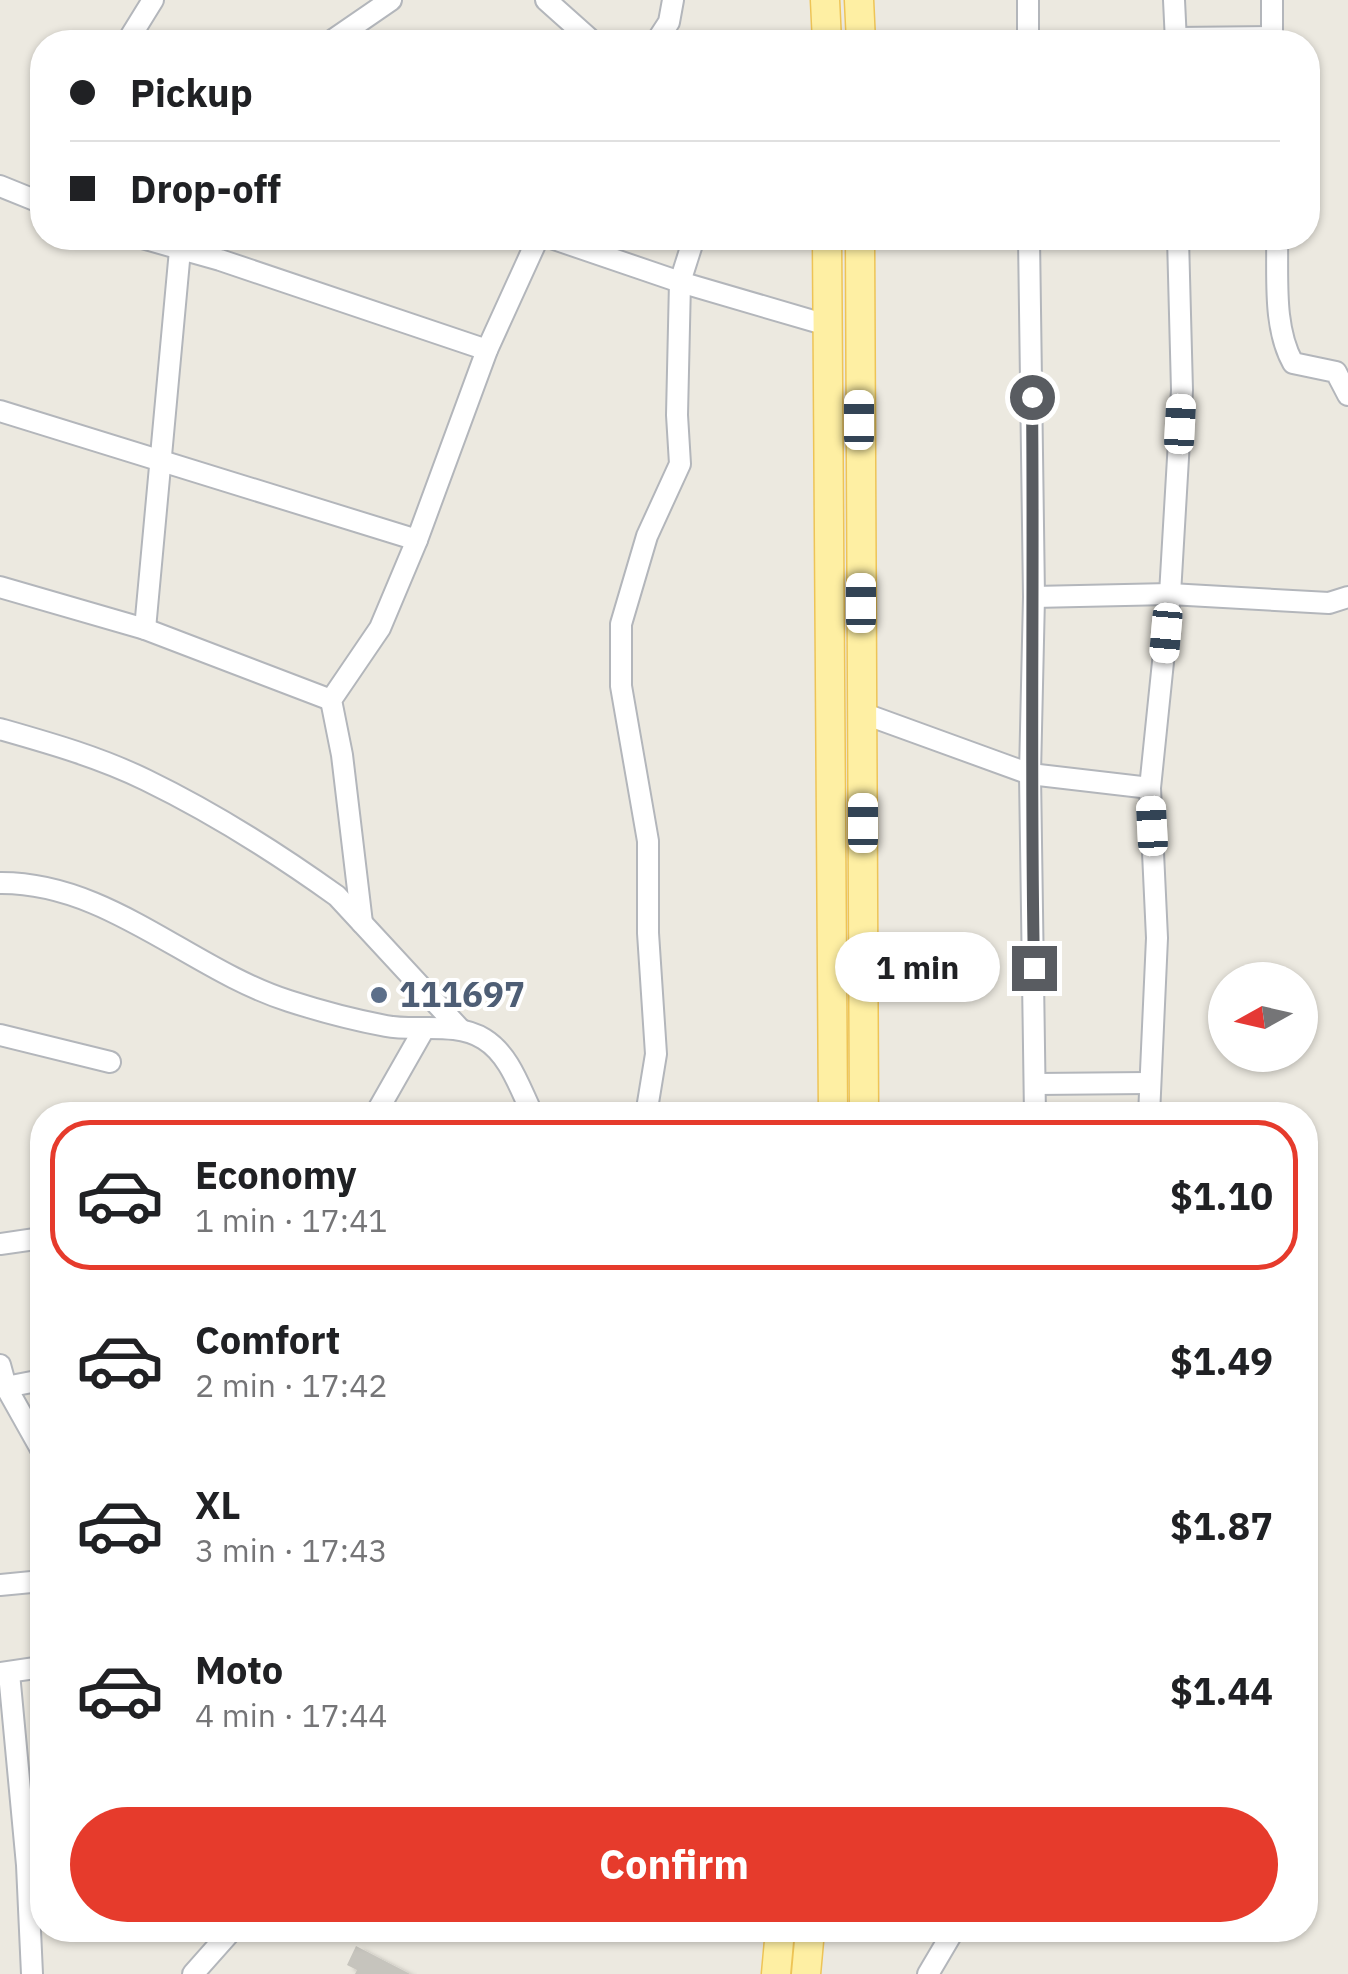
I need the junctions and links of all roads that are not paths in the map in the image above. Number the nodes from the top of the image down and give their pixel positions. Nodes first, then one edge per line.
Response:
1 (154, 0) edge
2 (392, 0) edge
3 (546, 0) edge
4 (672, 0) edge
5 (825, 0) edge
6 (859, 0) edge
7 (1028, 0) edge
8 (1174, 0) edge
9 (1272, 0) edge
10 (135, 30) edge
11 (348, 30) edge
12 (580, 30) edge
13 (664, 30) edge
14 (826, 30) edge
15 (861, 30) edge
16 (1028, 30) edge
17 (1176, 30) edge
18 (1272, 30) edge
19 (0, 186) edge
20 (30, 198) edge
21 (180, 250) joint
22 (223, 250) edge
23 (533, 250) edge
24 (586, 250) edge
25 (690, 250) edge
26 (827, 250) edge
27 (860, 250) edge
28 (1029, 250) edge
29 (1178, 250) edge
30 (1277, 250) edge
31 (220, 260) junction
32 (680, 282) junction
33 (827, 325) junction
34 (488, 350) junction
35 (1348, 395) edge
36 (0, 411) edge
37 (160, 462) junction
38 (418, 540) junction
39 (0, 587) edge
40 (1170, 594) junction
41 (1034, 597) junction
42 (1348, 597) edge
43 (145, 629) junction
44 (331, 700) junction
45 (862, 713) junction
46 (0, 729) edge
47 (1030, 774) junction
48 (1150, 788) junction
49 (0, 882) edge
50 (362, 923) junction
51 (424, 1029) junction
52 (460, 1029) junction
53 (0, 1035) edge
54 (110, 1062) dead end
55 (1148, 1083) junction
56 (1036, 1084) junction
57 (383, 1102) edge
58 (527, 1102) edge
59 (648, 1102) edge
60 (833, 1102) edge
61 (864, 1102) edge
62 (1036, 1102) edge
63 (1148, 1102) edge
64 (30, 1240) edge
65 (0, 1244) edge
66 (0, 1365) edge
67 (30, 1382) edge
68 (6, 1387) junction
69 (30, 1430) edge
70 (30, 1582) edge
71 (0, 1585) edge
72 (30, 1670) edge
73 (4, 1673) edge
74 (30, 1931) edge
75 (31, 1942) edge
76 (219, 1942) edge
77 (779, 1942) edge
78 (809, 1942) edge
79 (947, 1942) edge
80 (32, 1974) edge
81 (193, 1974) edge
82 (776, 1974) edge
83 (806, 1974) edge
84 (928, 1974) edge

1 - 10 street
2 - 11 street
3 - 12 street
4 - 13 street
5 - 14 main road
6 - 15 main road
7 - 16 street
8 - 17 street
9 - 18 street
19 - 20 street
21 - 31 street
21 - 37 street
22 - 31 street
23 - 34 street
24 - 32 street
25 - 32 street
26 - 33 main road
27 - 45 main road
28 - 41 street
29 - 40 street
30 - 35 street
31 - 34 street
32 - 33 street
32 - 59 street
33 - 60 main road
34 - 38 street
36 - 37 street
37 - 38 street
37 - 43 street
38 - 44 street
39 - 43 street
40 - 41 street
40 - 42 street
40 - 48 street
41 - 47 street
43 - 44 street
44 - 50 street
45 - 47 street
45 - 61 main road
46 - 50 street
47 - 48 street
47 - 56 street
48 - 55 street
49 - 51 street
50 - 52 street
51 - 52 street
51 - 57 street
52 - 58 street
53 - 54 street
55 - 56 street
55 - 63 street
56 - 62 street
64 - 65 street
66 - 68 street
67 - 68 street
68 - 69 street
70 - 71 street
72 - 73 street
73 - 74 street
75 - 80 street
76 - 81 street
77 - 82 main road
78 - 83 main road
79 - 84 street

